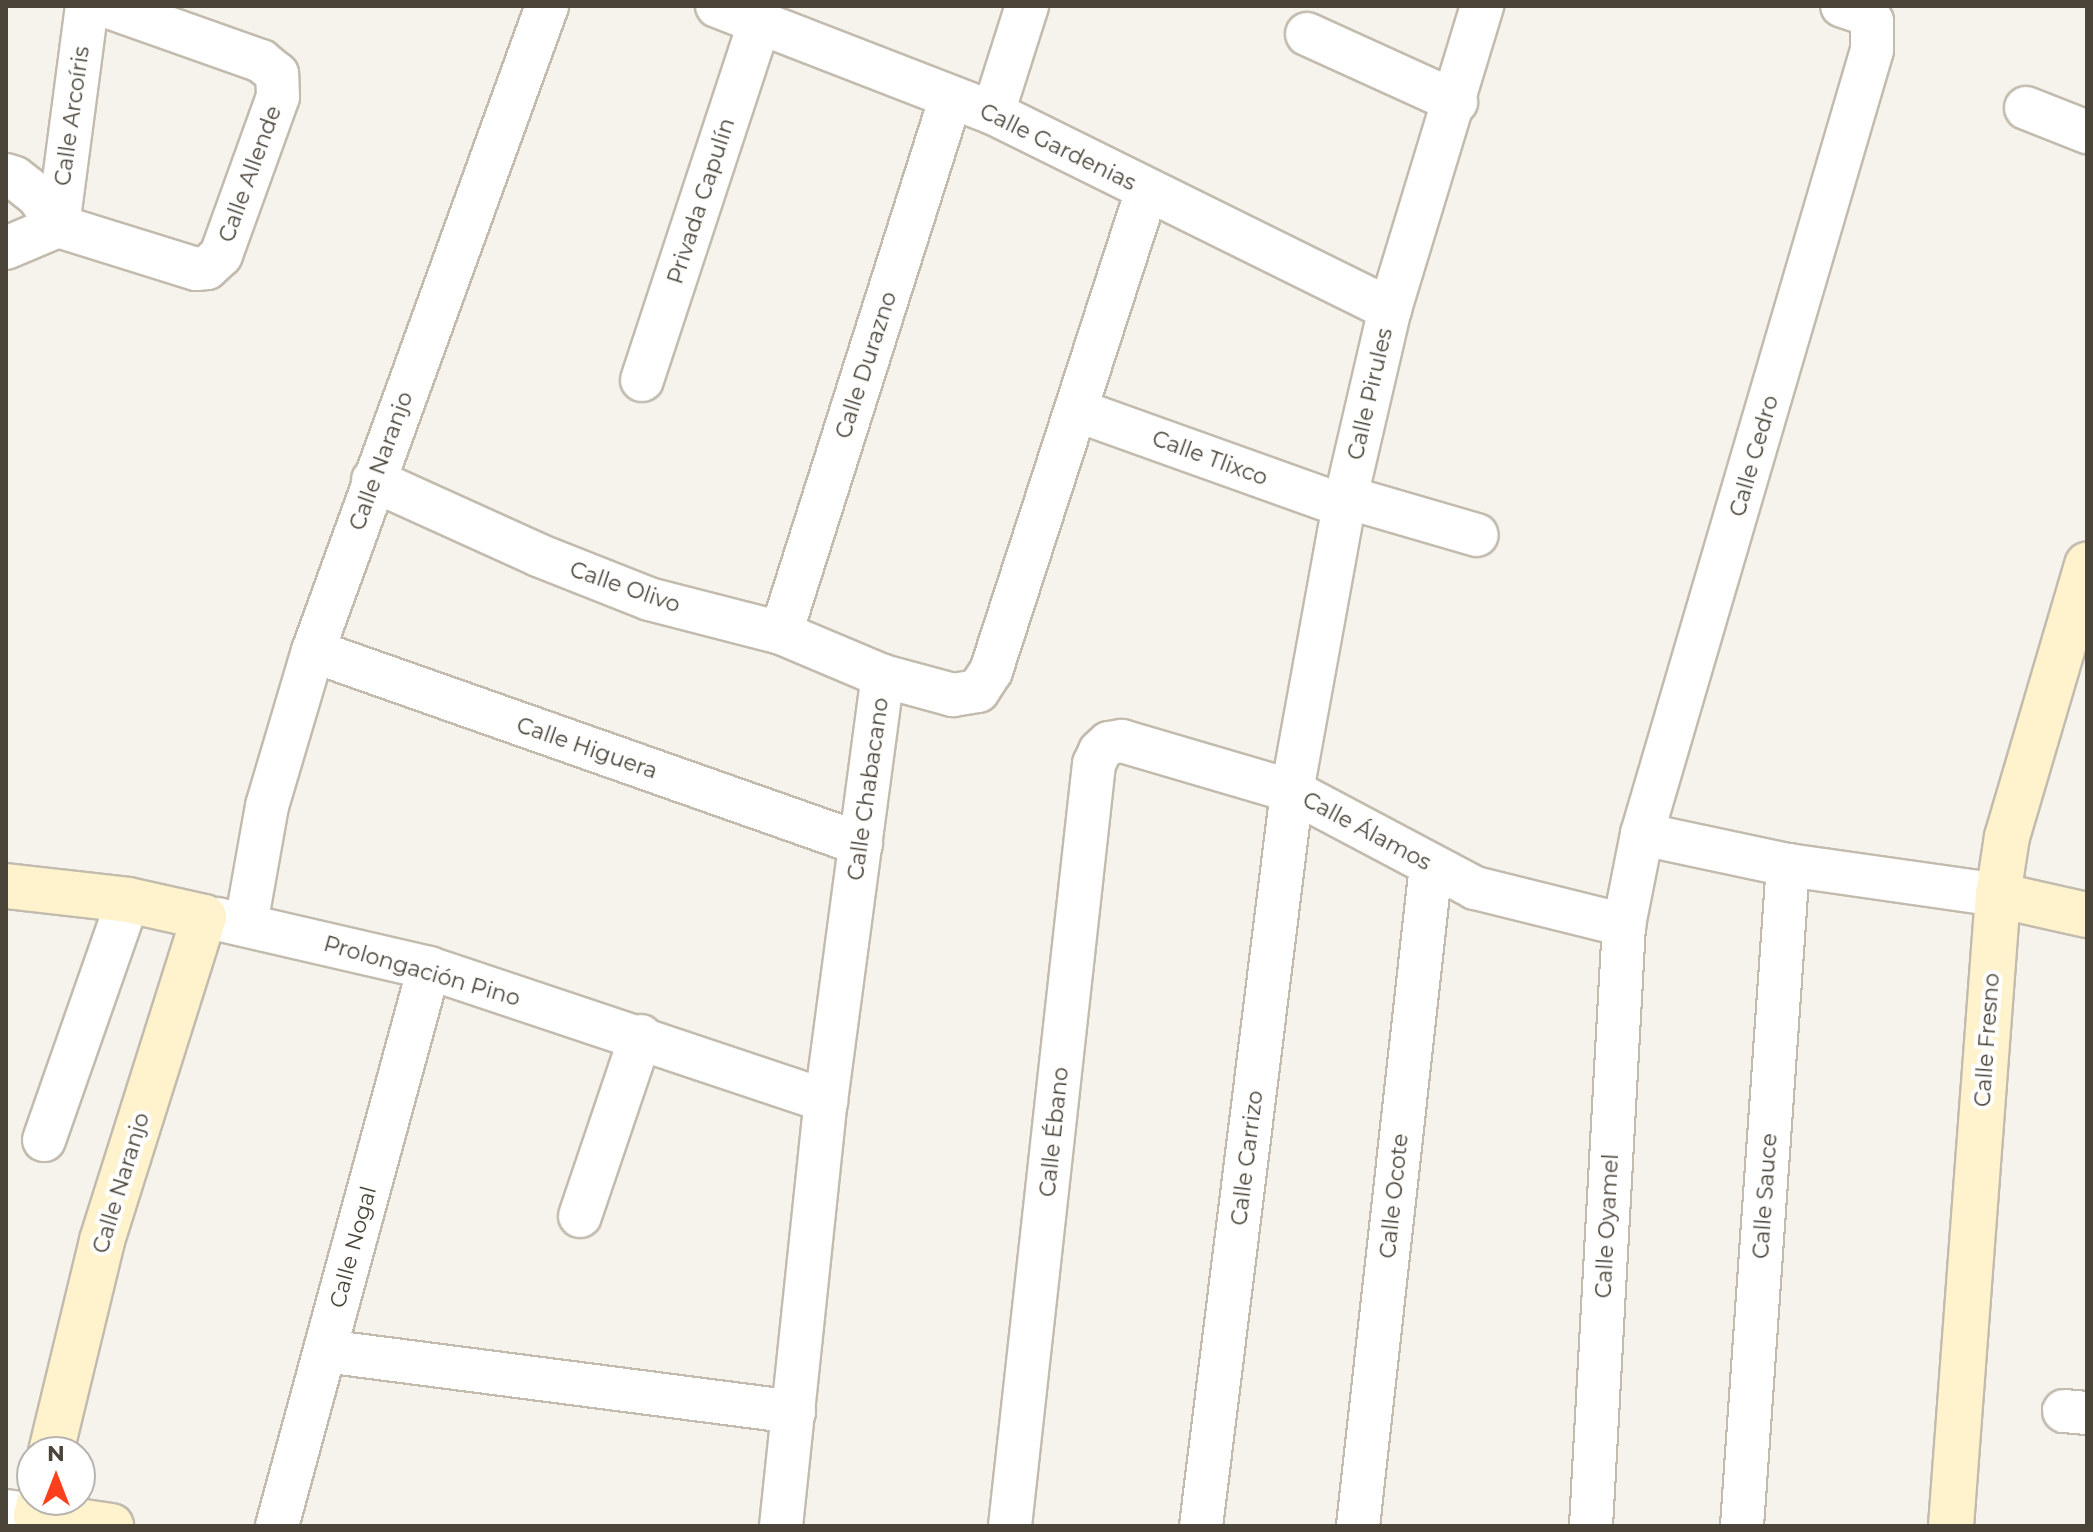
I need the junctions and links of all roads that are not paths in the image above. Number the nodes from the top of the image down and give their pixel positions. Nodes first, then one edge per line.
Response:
1 (87, 6) edge
2 (106, 6) edge
3 (547, 6) edge
4 (717, 6) edge
5 (1027, 6) edge
6 (1482, 6) edge
7 (1842, 6) edge
8 (760, 22) junction
9 (1307, 34) dead end
10 (951, 97) junction
11 (1456, 102) junction
12 (2026, 108) dead end
13 (993, 113) junction
14 (2087, 132) edge
15 (6, 175) edge
16 (1147, 190) junction
17 (58, 226) junction
18 (6, 248) edge
19 (1390, 309) junction
20 (642, 380) dead end
21 (1076, 410) junction
22 (373, 480) junction
23 (1345, 502) junction
24 (1477, 535) dead end
25 (2087, 565) edge
26 (781, 633) junction
27 (313, 651) junction
28 (883, 676) junction
29 (1109, 743) joint
30 (1292, 791) junction
31 (1642, 834) junction
32 (861, 844) junction
33 (1788, 865) junction
34 (1431, 866) junction
35 (6, 886) edge
36 (1998, 895) junction
37 (128, 900) junction
38 (2087, 915) edge
39 (225, 921) junction
40 (1624, 925) junction
41 (429, 968) junction
42 (641, 1036) junction
43 (826, 1101) junction
44 (44, 1140) dead end
45 (580, 1216) dead end
46 (325, 1351) junction
47 (794, 1412) junction
48 (55, 1436) edge
49 (50, 1516) edge
50 (111, 1526) edge
51 (277, 1526) edge
52 (781, 1526) edge
53 (1010, 1526) edge
54 (1201, 1526) edge
55 (1358, 1526) edge
56 (1591, 1526) edge
57 (1742, 1526) edge
58 (1951, 1526) edge

1 - 17 street, Calle Arcoíris
2 - 17 street, Calle Allende
3 - 22 street, Calle Naranjo
4 - 8 street, Calle Gardenias
5 - 13 street
6 - 11 street, Calle Pirules
7 - 31 street, Calle Cedro
8 - 10 street, Calle Gardenias
8 - 20 street, Privada Capulín
9 - 11 street
10 - 13 street, Calle Gardenias
10 - 26 street, Calle Durazno
11 - 19 street, Calle Pirules
12 - 14 street
13 - 16 street, Calle Gardenias
15 - 17 street
16 - 19 street, Calle Gardenias
16 - 21 street, Calle Chabacano
17 - 18 street
19 - 23 street, Calle Pirules
21 - 23 street, Calle Tlixco
21 - 28 street, Calle Chabacano
22 - 26 street, Calle Olivo
22 - 27 street, Calle Naranjo
23 - 24 street, Calle Tlixco
23 - 30 street, Calle Pirules
25 - 36 street, Calle Fresno
26 - 28 street, Calle Olivo
27 - 32 street, Calle Higuera
27 - 39 street, Calle Naranjo
28 - 32 street, Calle Chabacano
29 - 30 street, Calle Álamos
29 - 53 street, Calle Ébano
30 - 34 street, Calle Álamos
30 - 54 street, Calle Carrizo
31 - 33 street
31 - 40 street, Calle Cedro
32 - 43 street, Calle Chabacano
33 - 36 street
33 - 57 street, Calle Sauce
34 - 40 street, Calle Álamos
34 - 55 street, Calle Ocote
35 - 37 street, Prolongación Pino
36 - 38 street
36 - 58 street, Calle Fresno
37 - 39 street, Prolongación Pino
37 - 44 street
39 - 41 street, Prolongación Pino
39 - 48 street, Calle Naranjo
40 - 56 street, Calle Oyamel
41 - 42 street, Prolongación Pino
41 - 46 street, Calle Nogal
42 - 43 street, Prolongación Pino
42 - 45 street
43 - 47 street, Calle Chabacano
46 - 47 street
46 - 51 street, Calle Nogal
47 - 52 street, Calle Chabacano
49 - 50 street

